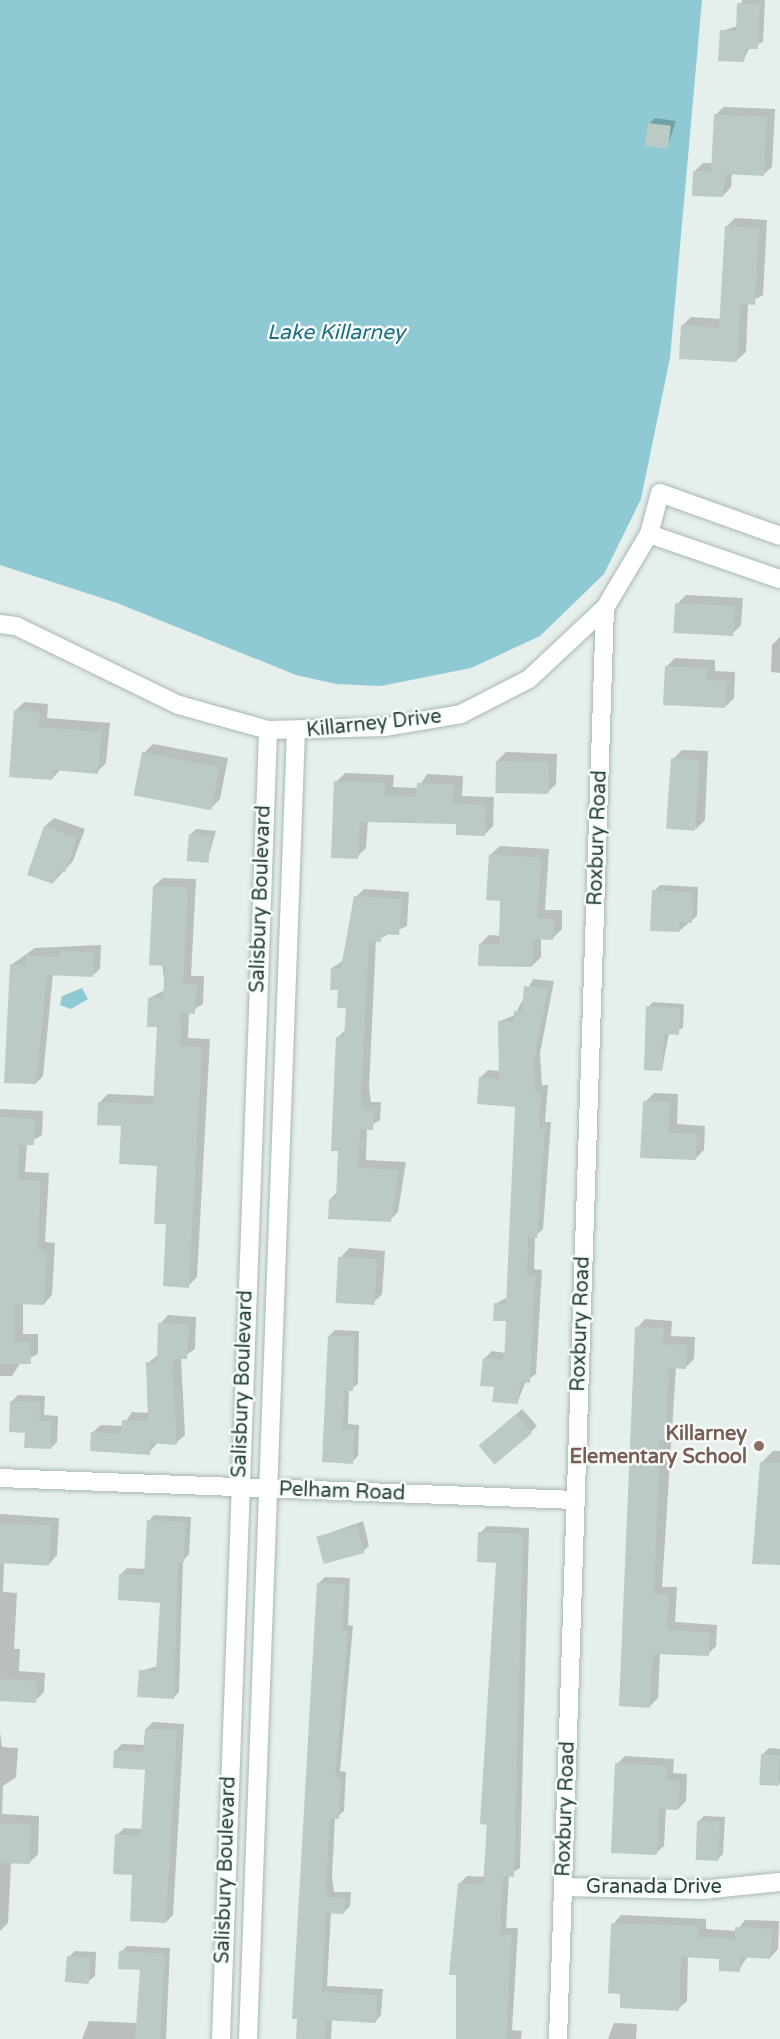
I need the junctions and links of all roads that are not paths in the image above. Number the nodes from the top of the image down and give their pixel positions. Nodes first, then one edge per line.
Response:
1 (649, 534) junction
2 (780, 536) edge
3 (780, 579) edge
4 (605, 608) junction
5 (0, 624) edge
6 (268, 730) junction
7 (296, 732) junction
8 (0, 1478) edge
9 (239, 1488) junction
10 (270, 1490) junction
11 (575, 1500) junction
12 (780, 1882) edge
13 (563, 1887) junction
14 (221, 2039) edge
15 (248, 2039) edge
16 (558, 2039) edge

1 - 2 street, Killarney Drive
1 - 3 street
1 - 4 street, Killarney Drive
4 - 7 street, Killarney Drive
4 - 11 street, Roxbury Road
5 - 6 street, Killarney Drive
6 - 7 street, Killarney Drive
6 - 9 street, Salisbury Boulevard
7 - 10 street, Salisbury Boulevard
8 - 9 street, Pelham Road
9 - 10 street, Pelham Road
9 - 14 street, Salisbury Boulevard
10 - 11 street, Pelham Road
10 - 15 street, Salisbury Boulevard
11 - 13 street, Roxbury Road
12 - 13 street, Granada Drive
13 - 16 street, Roxbury Road

